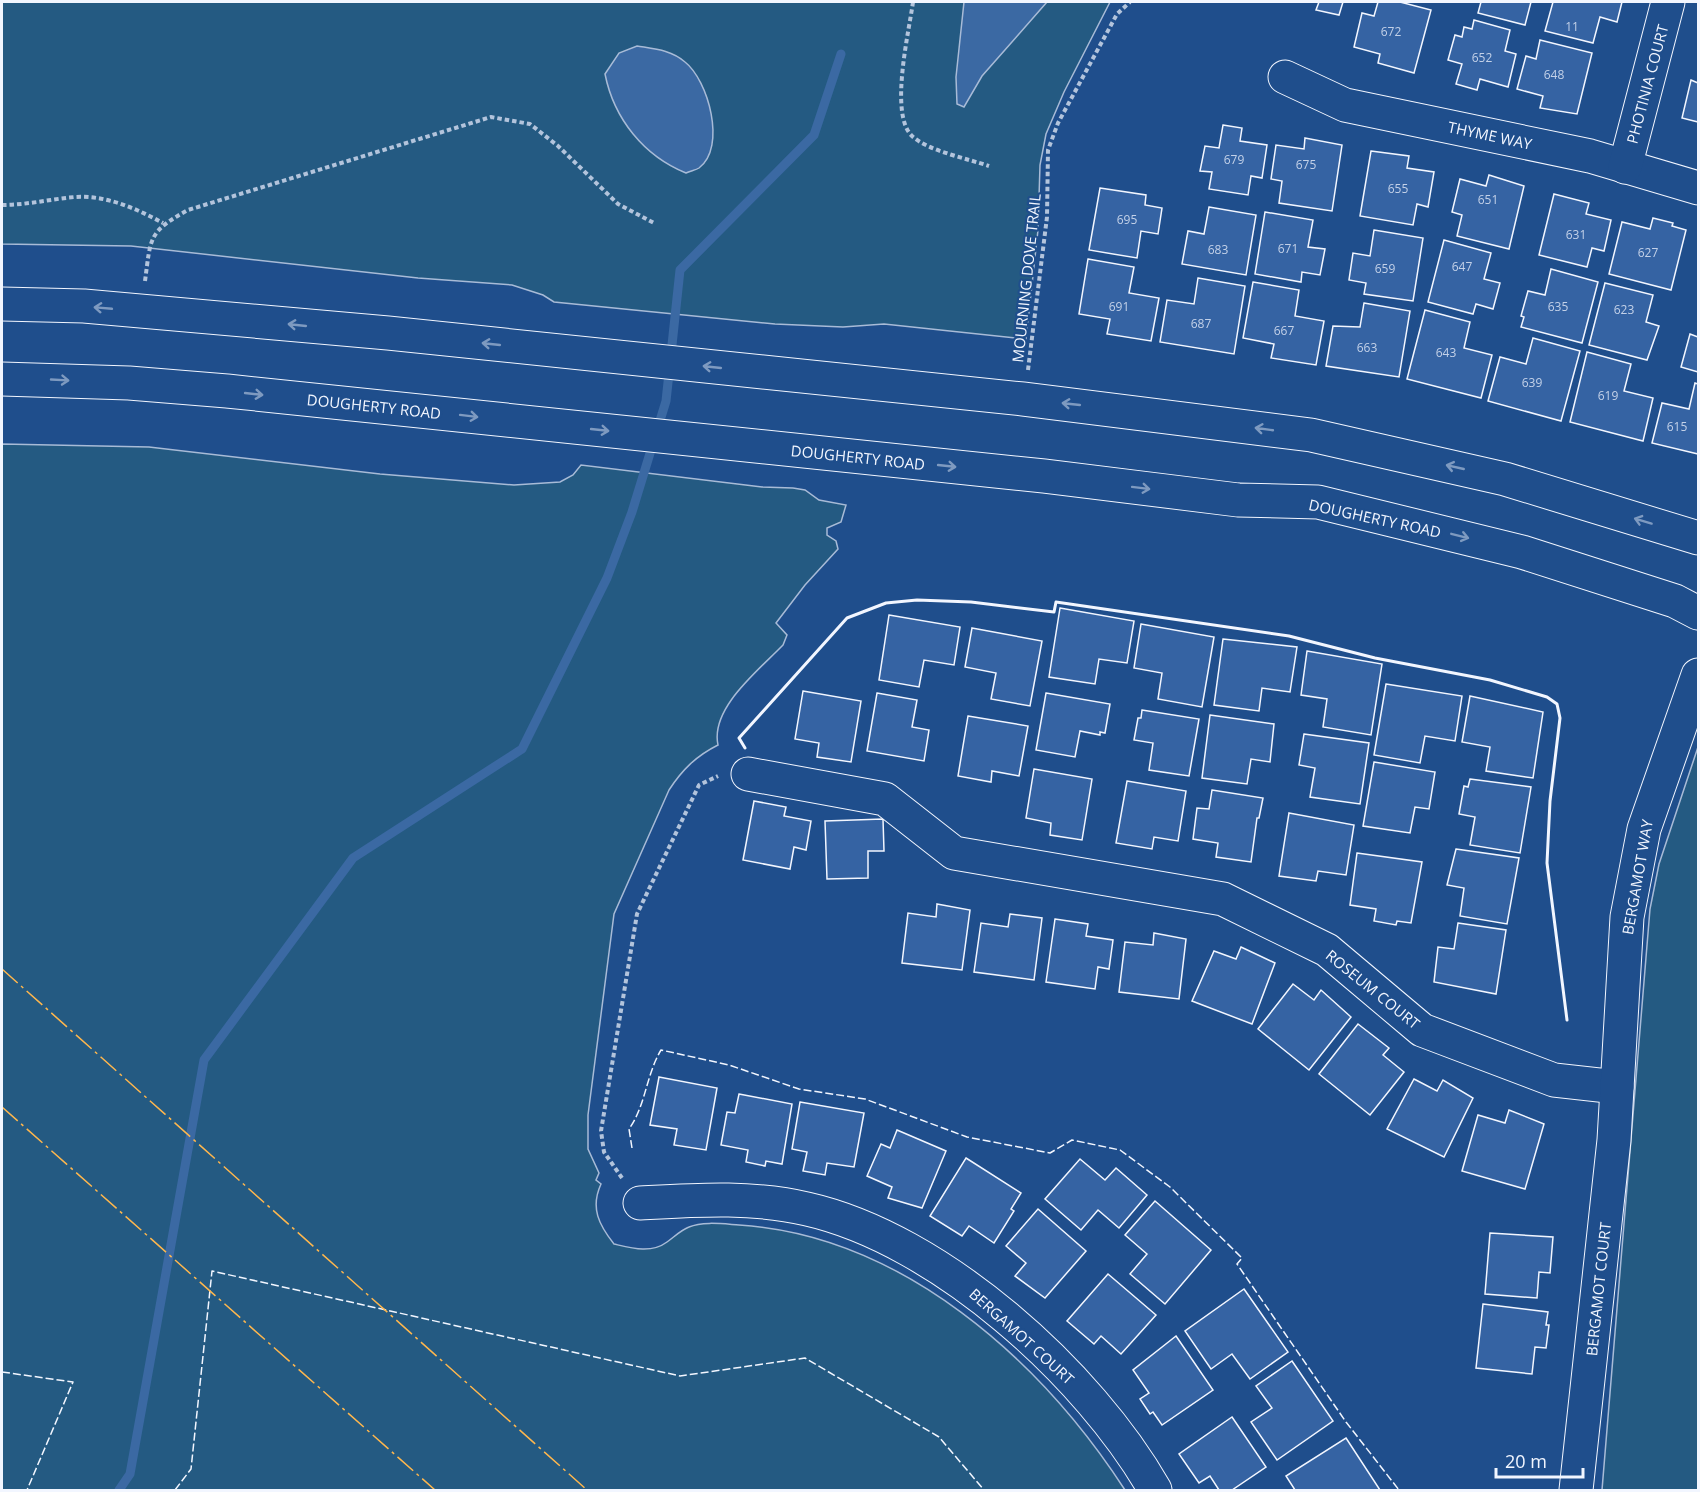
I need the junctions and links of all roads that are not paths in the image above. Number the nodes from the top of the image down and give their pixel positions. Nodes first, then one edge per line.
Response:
1 (1668, 2) edge
2 (1285, 77) dead end
3 (1625, 167) junction
4 (1698, 188) edge
5 (2, 304) edge
6 (2, 379) edge
7 (1698, 538) edge
8 (1698, 613) edge
9 (1698, 675) edge
10 (748, 774) road end
11 (1617, 1087) junction
12 (640, 1203) road end
13 (1155, 1491) edge
14 (1576, 1491) edge

1 - 3 main road, PHOTINIA COURT
2 - 3 main road, THYME WAY
3 - 4 main road, THYME WAY
7 -> 5 main road
6 -> 8 main road, DOUGHERTY ROAD
9 - 11 main road, BERGAMOT WAY
10 - 11 main road, ROSEUM COURT
11 - 14 main road, BERGAMOT COURT
12 - 13 main road, BERGAMOT COURT

